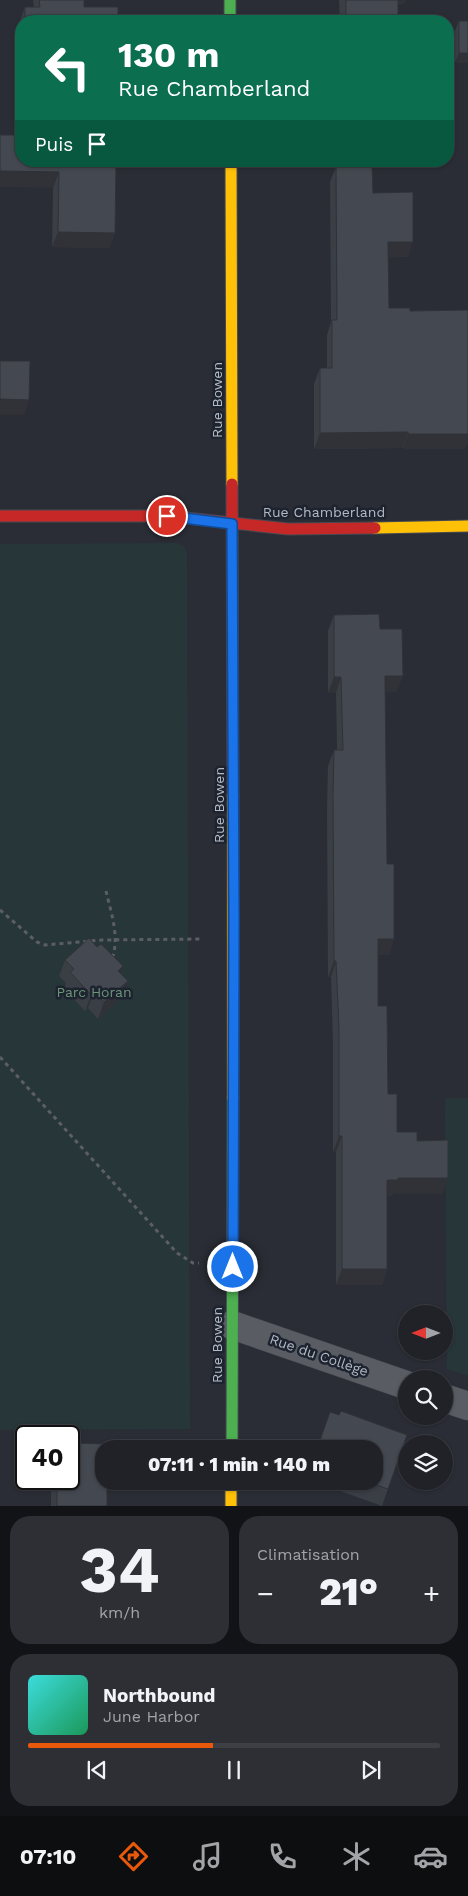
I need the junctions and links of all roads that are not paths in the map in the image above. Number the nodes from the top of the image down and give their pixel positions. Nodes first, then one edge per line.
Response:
1 (230, 0) edge
2 (230, 15) edge
3 (230, 167) edge
4 (0, 516) edge
5 (232, 524) junction
6 (468, 526) edge
7 (232, 1325) junction
8 (398, 1381) edge
9 (453, 1401) edge
10 (468, 1406) edge
11 (232, 1440) edge
12 (231, 1490) edge
13 (231, 1506) edge

1 - 2 street
3 - 5 street, Rue Bowen
4 - 5 street, Rue Chamberland
5 - 6 street, Rue Chamberland
5 - 7 street, Rue Bowen
7 - 8 street, Rue du Collège
7 - 11 street, Rue Bowen
9 - 10 street
12 - 13 street

